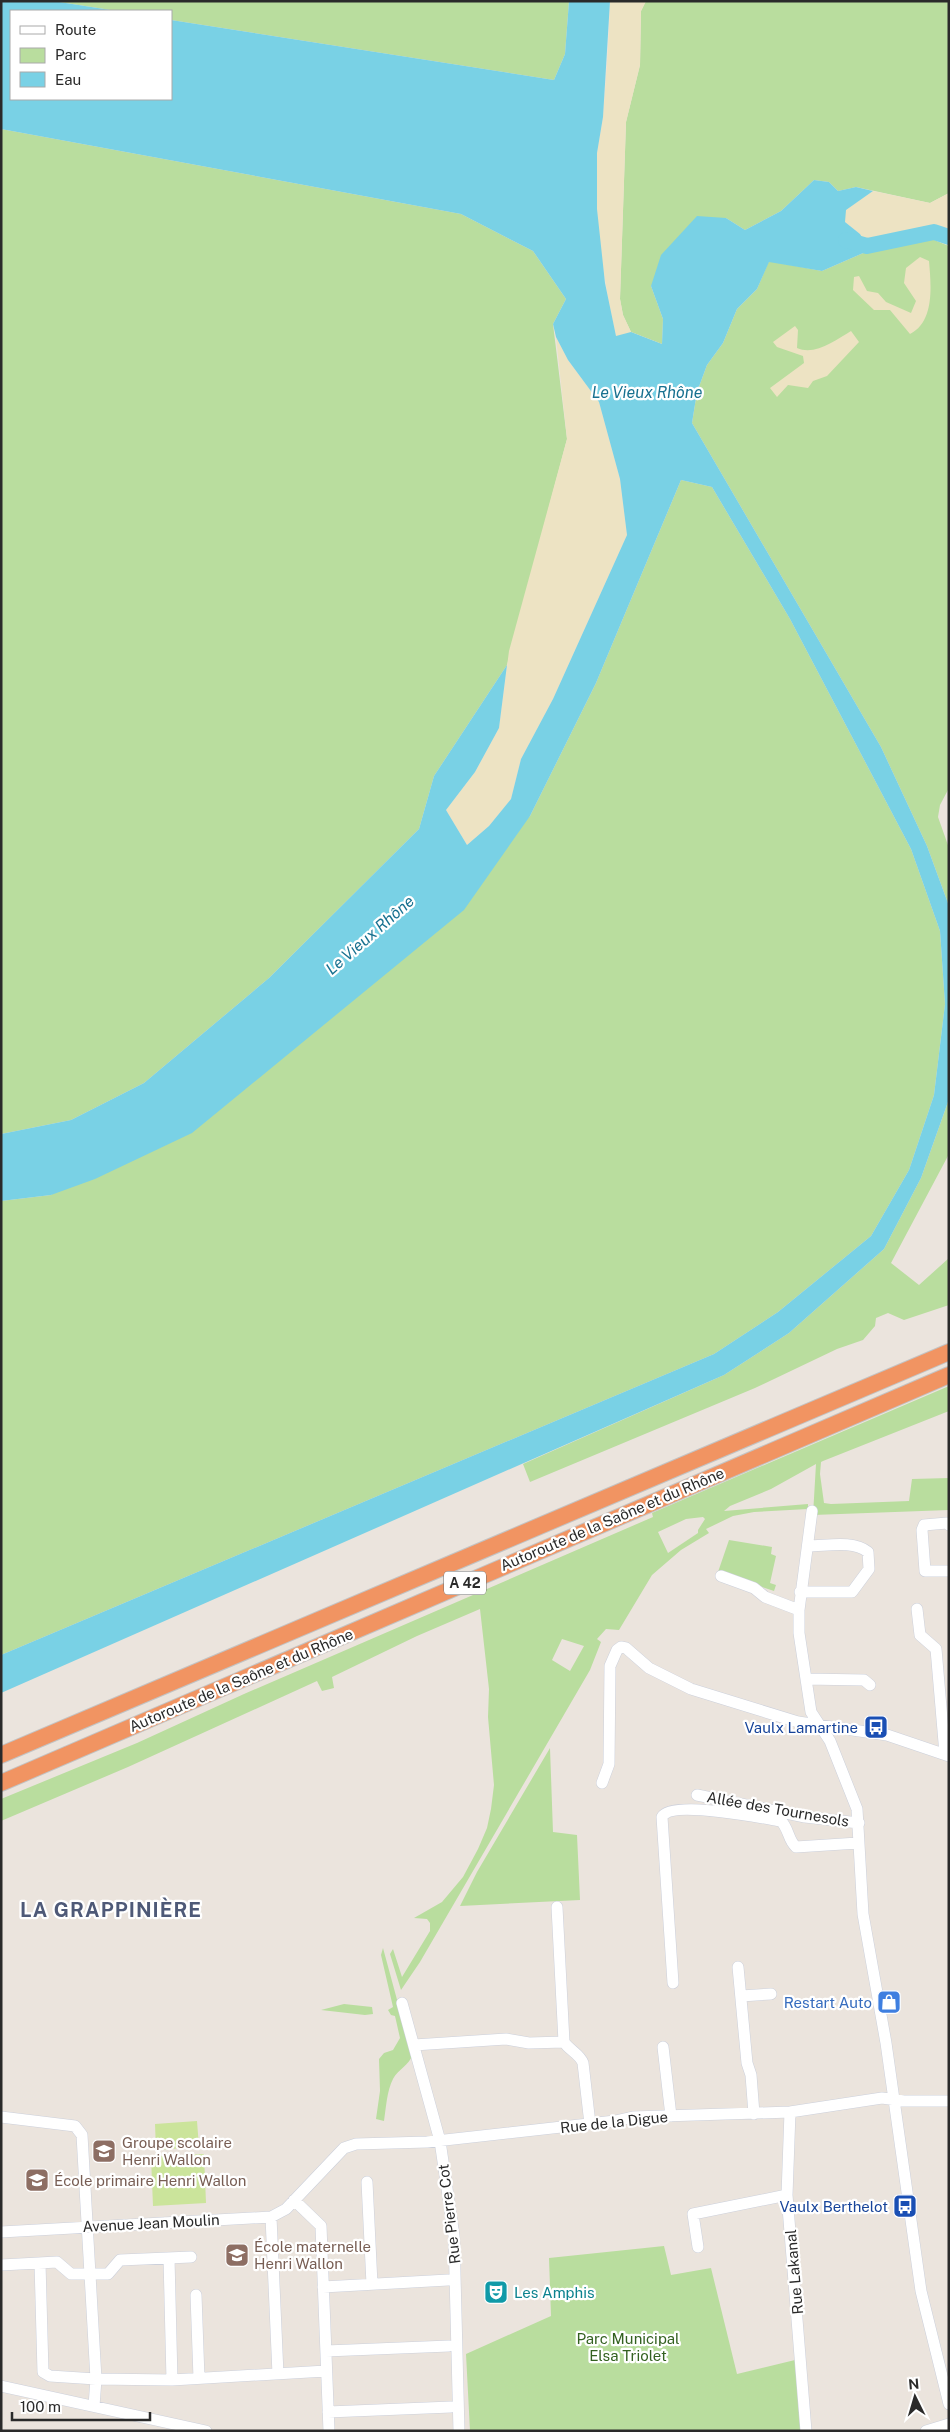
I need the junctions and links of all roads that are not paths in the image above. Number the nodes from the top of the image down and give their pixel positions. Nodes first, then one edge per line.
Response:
1 (949, 1354) edge
2 (949, 1375) edge
3 (812, 1511) dead end
4 (949, 1525) edge
5 (808, 1546) junction
6 (949, 1571) edge
7 (721, 1576) dead end
8 (800, 1592) junction
9 (917, 1609) dead end
10 (799, 1610) junction
11 (806, 1679) junction
12 (870, 1685) dead end
13 (819, 1725) junction
14 (947, 1755) edge
15 (1, 1756) edge
16 (1, 1783) edge
17 (602, 1783) dead end
18 (697, 1795) dead end
19 (859, 1823) junction
20 (858, 1843) junction
21 (557, 1907) dead end
22 (738, 1967) dead end
23 (673, 1983) dead end
24 (771, 1994) dead end
25 (741, 1996) junction
26 (402, 2003) dead end
27 (564, 2042) junction
28 (414, 2045) junction
29 (662, 2047) dead end
30 (893, 2099) junction
31 (949, 2101) edge
32 (790, 2112) junction
33 (754, 2114) junction
34 (671, 2116) junction
35 (1, 2117) edge
36 (590, 2124) junction
37 (440, 2141) junction
38 (368, 2182) dead end
39 (787, 2195) junction
40 (294, 2200) junction
41 (271, 2217) junction
42 (87, 2227) junction
43 (1, 2232) edge
44 (698, 2247) dead end
45 (191, 2256) dead end
46 (168, 2258) junction
47 (40, 2263) junction
48 (1, 2265) edge
49 (90, 2275) junction
50 (448, 2280) dead end
51 (372, 2284) junction
52 (323, 2287) junction
53 (196, 2295) dead end
54 (449, 2346) dead end
55 (326, 2351) junction
56 (326, 2371) junction
57 (278, 2374) junction
58 (199, 2378) junction
59 (96, 2379) junction
60 (172, 2380) junction
61 (1, 2386) edge
62 (949, 2404) edge
63 (94, 2406) junction
64 (451, 2407) dead end
65 (328, 2412) junction
66 (949, 2424) edge
67 (202, 2430) edge
68 (329, 2431) edge
69 (459, 2431) edge
70 (806, 2431) edge
71 (926, 2431) edge

1 - 15 highway, Autoroute de la Saône et du Rhône / A 42
2 - 16 highway, Autoroute de la Saône et du Rhône / A 42
3 - 5 street
4 - 6 street
5 - 8 street
5 - 8 street
7 - 10 street
8 - 10 street
9 - 14 street
10 - 11 street
11 - 12 street
11 - 13 street
13 - 14 street
13 - 17 street
13 - 19 street
18 - 19 street, Allée des Tournesols
19 - 20 street
20 - 23 street
20 - 30 street
21 - 27 street
22 - 25 street
24 - 25 street
25 - 33 street
26 - 28 street, Rue Pierre Cot
27 - 28 street
27 - 36 street
28 - 37 street, Rue Pierre Cot
29 - 34 street
30 - 31 street, Rue de la Digue
30 - 32 street, Rue de la Digue
30 - 62 street
32 - 33 street, Rue de la Digue
32 - 39 street, Rue Lakanal
33 - 34 street, Rue de la Digue
34 - 36 street, Rue de la Digue
35 - 42 street
36 - 37 street, Rue de la Digue
37 - 40 street
37 - 69 street, Rue Pierre Cot
38 - 51 street
39 - 44 street
39 - 70 street, Rue Lakanal
40 - 41 street
40 - 52 street
41 - 42 street, Avenue Jean Moulin
41 - 57 street
42 - 43 street, Avenue Jean Moulin
42 - 49 street
45 - 46 street
46 - 49 street
46 - 60 street
47 - 48 street
47 - 49 street
47 - 59 street
49 - 59 street
50 - 51 street
51 - 52 street
52 - 55 street
53 - 58 street
54 - 55 street
55 - 56 street
56 - 57 street
56 - 65 street
57 - 58 street
58 - 60 street
59 - 60 street
59 - 63 street
61 - 63 street
63 - 67 street
64 - 65 street
65 - 68 street
66 - 71 street

